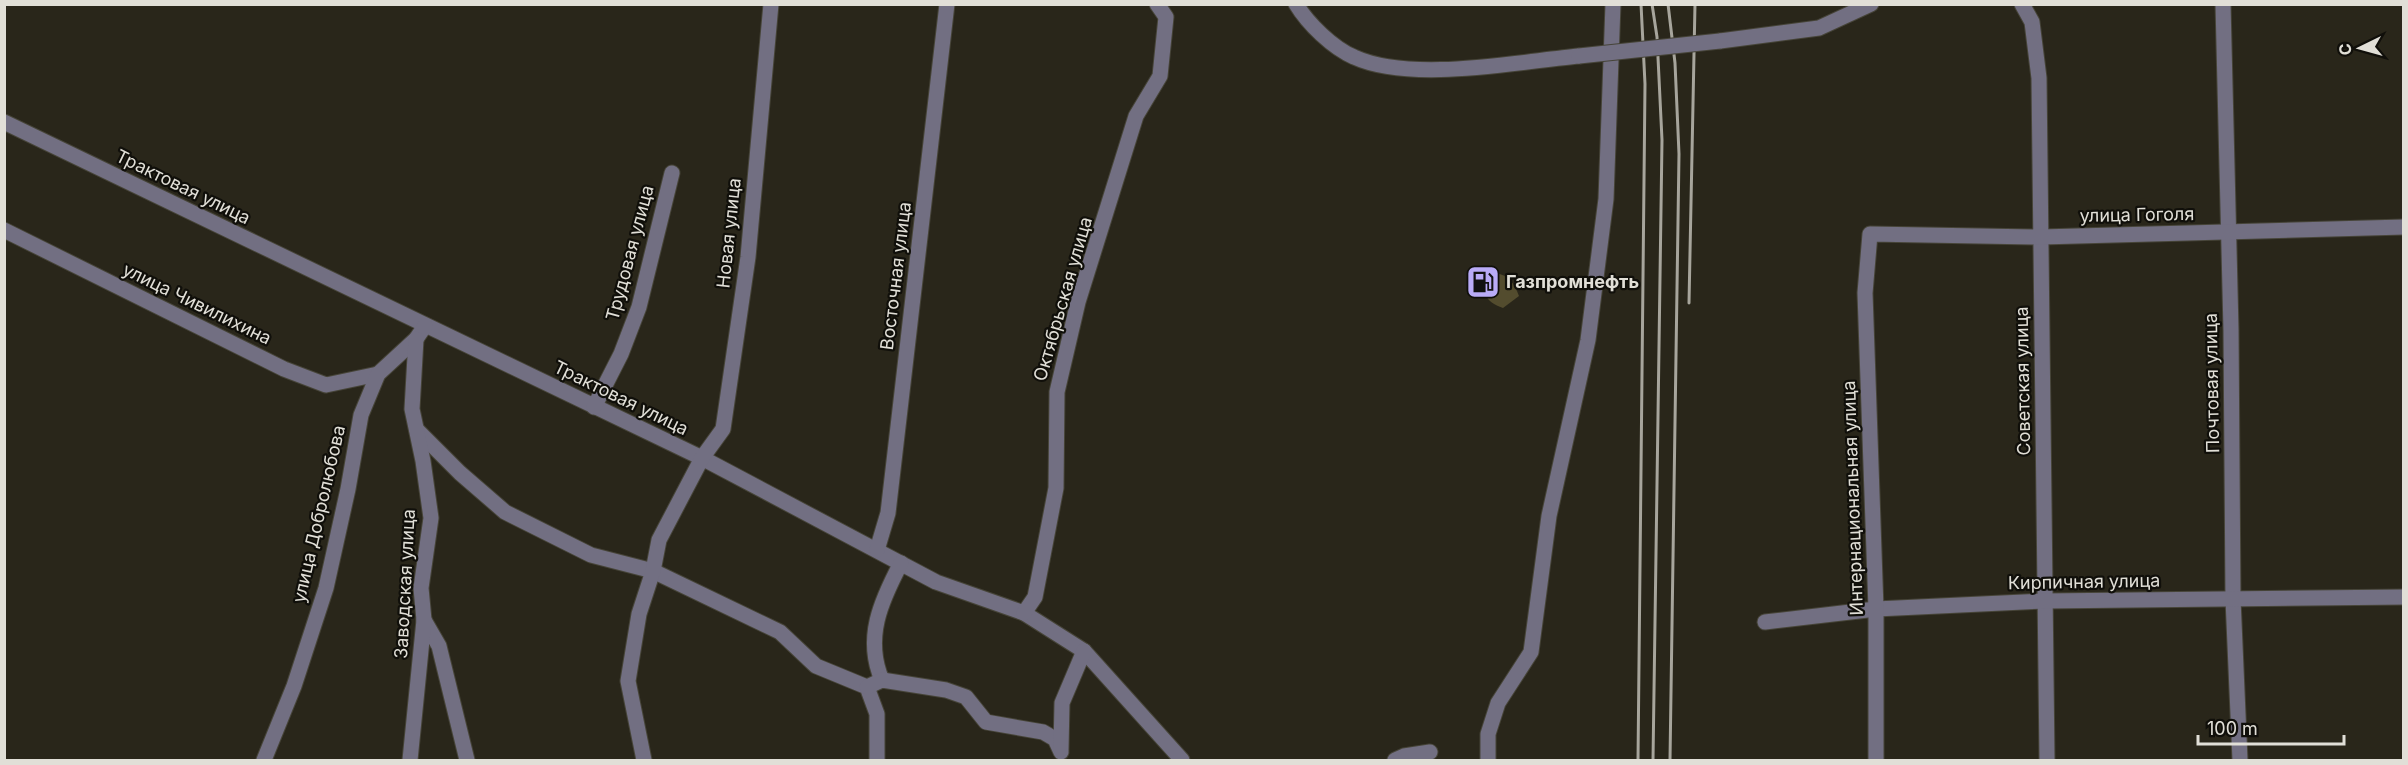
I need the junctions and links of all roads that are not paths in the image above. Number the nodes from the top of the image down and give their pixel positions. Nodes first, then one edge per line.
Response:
1 (771, 4) edge
2 (947, 4) edge
3 (1156, 4) edge
4 (1296, 4) edge
5 (1613, 4) edge
6 (1871, 4) edge
7 (2022, 4) edge
8 (2223, 4) edge
9 (4, 122) edge
10 (672, 173) dead end
11 (2403, 227) edge
12 (4, 230) edge
13 (2229, 233) junction
14 (1870, 234) joint
15 (2041, 237) junction
16 (420, 332) junction
17 (378, 374) junction
18 (594, 406) junction
19 (417, 430) junction
20 (702, 458) junction
21 (877, 550) junction
22 (901, 563) junction
23 (653, 571) junction
24 (2403, 597) edge
25 (2233, 599) junction
26 (2045, 601) junction
27 (1876, 609) junction
28 (1024, 613) junction
29 (424, 620) junction
30 (1765, 622) dead end
31 (1084, 651) junction
32 (882, 680) junction
33 (867, 687) junction
34 (1430, 752) dead end
35 (1060, 756) edge
36 (264, 760) edge
37 (410, 760) edge
38 (467, 760) edge
39 (644, 760) edge
40 (878, 760) edge
41 (1182, 760) edge
42 (1395, 760) edge
43 (1488, 760) edge
44 (1876, 760) edge
45 (2047, 760) edge
46 (2240, 760) edge

1 - 20 street, Новая улица
2 - 21 street, Восточная улица
3 - 28 street, Октябрьская улица
4 - 6 street, bridge
5 - 43 street
7 - 15 street, Советская улица
8 - 13 street, Почтовая улица
9 - 16 street, Трактовая улица
10 - 18 street, Трудовая улица
11 - 13 street, улица Гоголя
12 - 17 street, улица Чивилихина
13 - 15 street, улица Гоголя
13 - 25 street, Почтовая улица
14 - 15 street, улица Гоголя
14 - 27 street, Интернациональная улица
15 - 26 street, Советская улица
16 - 17 street, улица Добролюбова
16 - 18 street, Трактовая улица
16 - 19 street, Заводская улица
17 - 36 street, улица Добролюбова
18 - 20 street, Трактовая улица
19 - 23 street
19 - 29 street, Заводская улица
20 - 21 street, Трактовая улица
20 - 23 street, Новая улица
21 - 22 street, Трактовая улица
22 - 28 street, Трактовая улица
22 - 32 street
23 - 33 street
23 - 39 street, Новая улица
24 - 25 street, Кирпичная улица
25 - 26 street, Кирпичная улица
25 - 46 street, Почтовая улица
26 - 27 street, Кирпичная улица
26 - 45 street, Советская улица
27 - 30 street, Кирпичная улица
27 - 44 street, Интернациональная улица
28 - 31 street, Трактовая улица
29 - 37 street, Заводская улица
29 - 38 street
31 - 35 street
31 - 41 street, Трактовая улица
32 - 33 street
32 - 35 street
33 - 40 street
34 - 42 street

